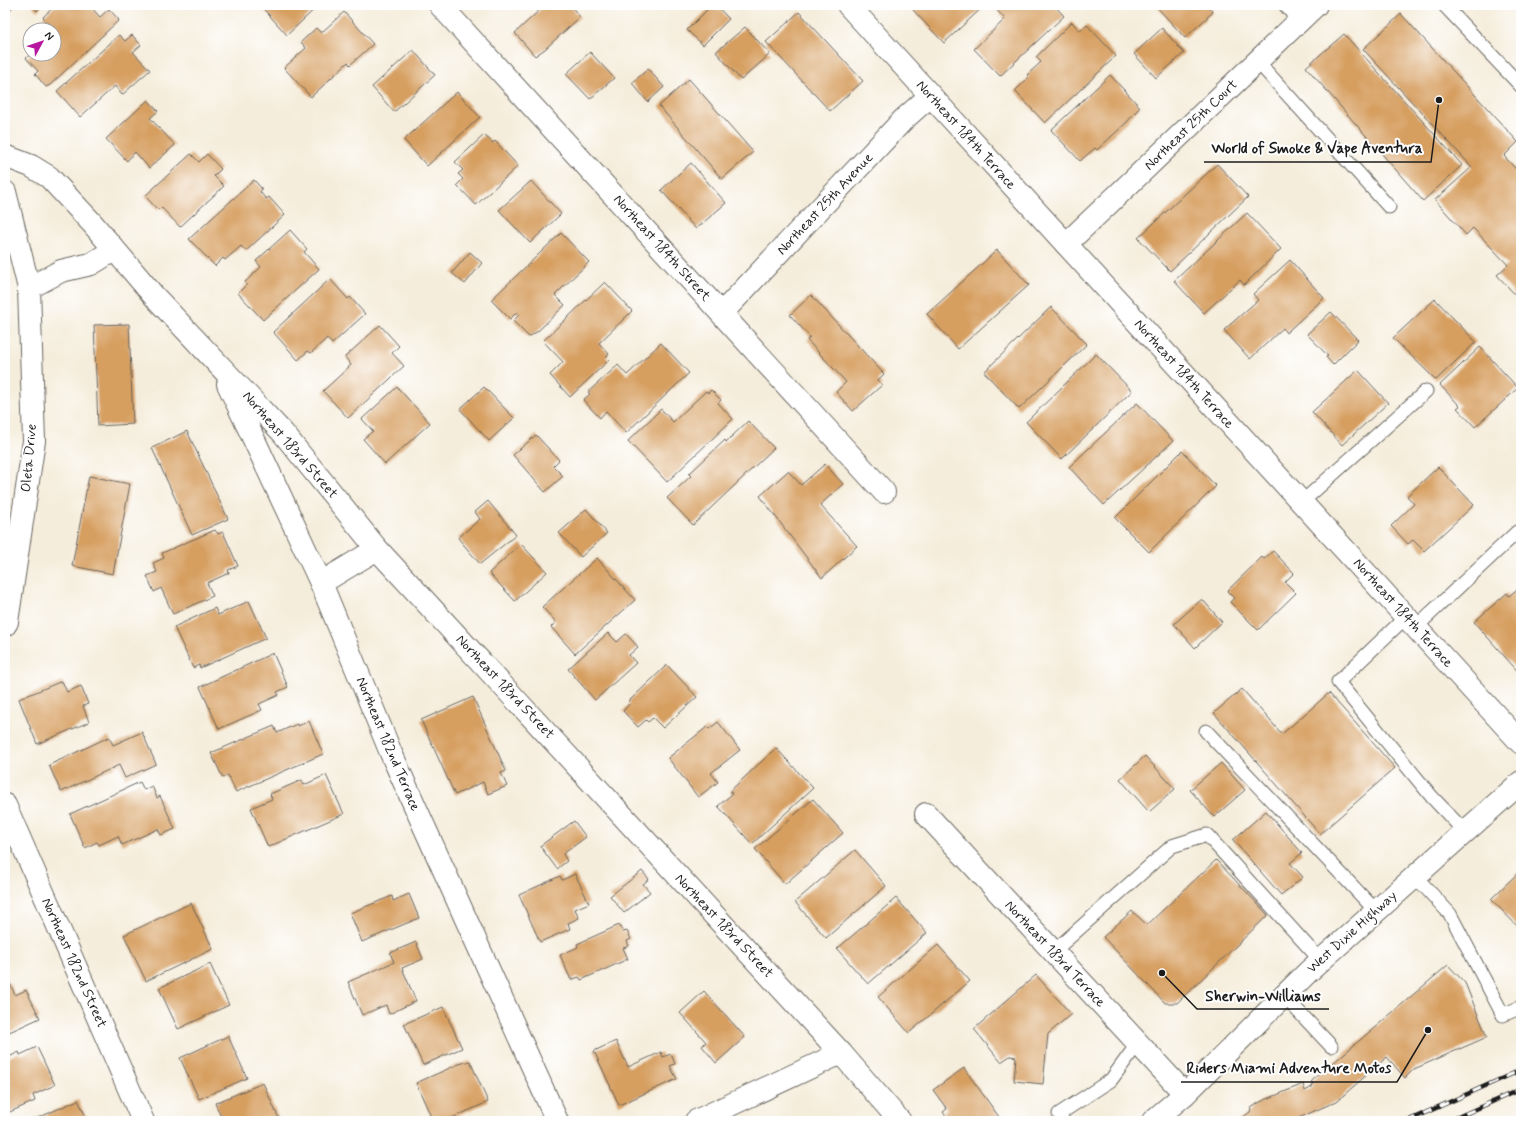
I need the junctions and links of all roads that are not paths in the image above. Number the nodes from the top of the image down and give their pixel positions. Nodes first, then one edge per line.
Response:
1 (440, 5) edge
2 (848, 5) edge
3 (1316, 5) edge
4 (1444, 5) edge
5 (1292, 13) edge
6 (1257, 61) junction
7 (1521, 86) edge
8 (930, 96) junction
9 (5, 156) edge
10 (5, 192) edge
11 (1389, 207) dead end
12 (1066, 244) junction
13 (114, 250) junction
14 (29, 288) junction
15 (722, 313) junction
16 (219, 366) junction
17 (1426, 391) dead end
18 (283, 433) junction
19 (258, 448) junction
20 (884, 492) dead end
21 (1302, 502) junction
22 (1517, 532) dead end
23 (377, 549) junction
24 (321, 583) junction
25 (1411, 622) junction
26 (5, 625) edge
27 (1206, 731) dead end
28 (1521, 743) edge
29 (1521, 782) edge
30 (5, 805) edge
31 (926, 814) dead end
32 (1465, 832) junction
33 (1415, 876) junction
34 (1376, 911) junction
35 (1054, 952) junction
36 (1321, 961) junction
37 (1284, 996) junction
38 (1521, 1007) edge
39 (1138, 1043) junction
40 (1331, 1046) dead end
41 (841, 1053) junction
42 (1185, 1094) junction
43 (143, 1121) edge
44 (557, 1121) edge
45 (696, 1121) edge
46 (900, 1121) edge
47 (1063, 1121) edge
48 (1153, 1121) edge

1 - 15 street, Northeast 184th Street
2 - 8 street, Northeast 184th Terrace
3 - 5 street, Northeast 25th Court
4 - 7 lane
5 - 6 street, Northeast 25th Court
6 - 11 lane
6 - 12 street, Northeast 25th Court
8 - 12 street, Northeast 184th Terrace
8 - 15 street, Northeast 25th Avenue
9 - 13 street, Northeast 183rd Street
10 - 14 street
12 - 21 street, Northeast 184th Terrace
13 - 14 street
13 - 16 street, Northeast 183rd Street
14 - 26 street, Oleta Drive
15 - 20 street, Northeast 184th Street
16 - 18 street, Northeast 183rd Street
16 - 19 street, Northeast 182nd Terrace
17 - 21 lane
18 - 19 street
18 - 23 street, Northeast 183rd Street
19 - 24 street, Northeast 182nd Terrace
21 - 25 street, Northeast 184th Terrace
22 - 25 lane
23 - 24 street
23 - 41 street, Northeast 183rd Street
24 - 44 street, Northeast 182nd Terrace
25 - 28 street, Northeast 184th Terrace
25 - 32 lane
27 - 34 lane
29 - 32 street, West Dixie Highway
30 - 43 street, Northeast 182nd Street
31 - 35 street, Northeast 183rd Terrace
32 - 33 street, West Dixie Highway
33 - 34 street, West Dixie Highway
33 - 38 lane
34 - 36 street, West Dixie Highway
35 - 36 lane
35 - 39 street, Northeast 183rd Terrace
36 - 37 street, West Dixie Highway
37 - 40 lane
37 - 42 street, West Dixie Highway
39 - 42 street, Northeast 183rd Terrace
39 - 47 lane
41 - 45 street
41 - 46 street, Northeast 183rd Street
42 - 48 street, West Dixie Highway

